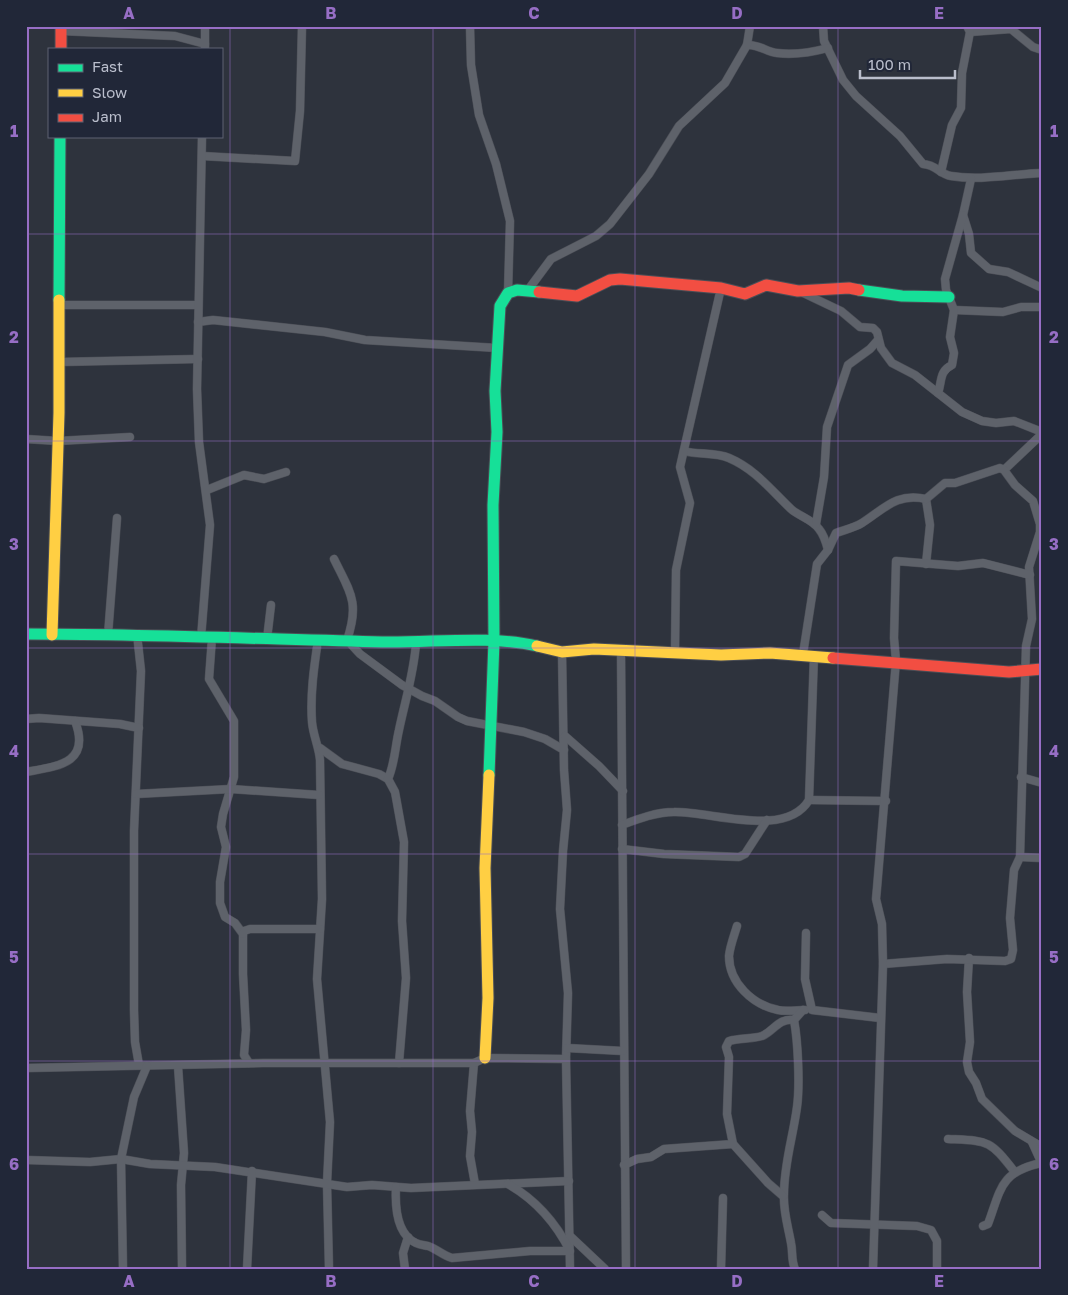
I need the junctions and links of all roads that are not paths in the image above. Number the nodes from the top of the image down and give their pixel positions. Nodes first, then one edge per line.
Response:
1 (205, 26) edge
2 (302, 26) edge
3 (479, 26) edge
4 (750, 26) edge
5 (823, 26) edge
6 (470, 27) edge
7 (61, 29) edge
8 (969, 29) edge
9 (747, 45) junction
10 (205, 46) edge
11 (61, 48) edge
12 (828, 48) junction
13 (1042, 50) edge
14 (60, 138) edge
15 (202, 138) edge
16 (202, 156) junction
17 (940, 172) junction
18 (1042, 174) edge
19 (971, 179) junction
20 (963, 215) junction
21 (721, 288) junction
22 (1042, 288) edge
23 (528, 290) junction
24 (798, 291) junction
25 (508, 293) junction
26 (949, 297) junction
27 (58, 305) junction
28 (198, 305) junction
29 (1042, 307) edge
30 (954, 310) junction
31 (198, 322) junction
32 (878, 340) junction
33 (497, 348) junction
34 (198, 359) junction
35 (59, 362) junction
36 (938, 393) junction
37 (1042, 433) edge
38 (130, 437) dead end
39 (26, 440) edge
40 (58, 441) junction
41 (684, 451) junction
42 (1004, 470) junction
43 (286, 472) dead end
44 (207, 490) junction
45 (926, 498) junction
46 (117, 518) dead end
47 (816, 524) junction
48 (1041, 524) edge
49 (828, 550) junction
50 (334, 559) dead end
51 (926, 564) junction
52 (1030, 576) junction
53 (272, 605) dead end
54 (26, 634) edge
55 (137, 634) junction
56 (52, 635) junction
57 (108, 635) junction
58 (206, 638) junction
59 (267, 640) junction
60 (318, 640) junction
61 (347, 640) junction
62 (494, 641) junction
63 (416, 643) junction
64 (621, 650) junction
65 (562, 652) junction
66 (674, 652) junction
67 (808, 655) junction
68 (896, 662) junction
69 (1042, 669) edge
70 (1026, 670) junction
71 (410, 690) junction
72 (26, 719) edge
73 (76, 721) junction
74 (492, 725) junction
75 (139, 728) junction
76 (564, 736) junction
77 (320, 748) junction
78 (564, 750) junction
79 (26, 772) edge
80 (1021, 777) junction
81 (388, 779) junction
82 (1042, 783) edge
83 (231, 789) junction
84 (623, 791) junction
85 (136, 794) junction
86 (319, 795) junction
87 (809, 800) junction
88 (886, 801) junction
89 (766, 820) junction
90 (622, 825) junction
91 (622, 849) junction
92 (1020, 857) junction
93 (1042, 858) edge
94 (737, 926) dead end
95 (320, 929) junction
96 (806, 933) dead end
97 (243, 934) junction
98 (969, 958) junction
99 (883, 964) junction
100 (803, 1010) junction
101 (812, 1010) junction
102 (880, 1018) junction
103 (794, 1020) junction
104 (567, 1048) junction
105 (623, 1051) junction
106 (485, 1058) junction
107 (566, 1059) junction
108 (249, 1063) junction
109 (324, 1063) junction
110 (399, 1063) junction
111 (474, 1063) junction
112 (143, 1065) junction
113 (178, 1066) junction
114 (26, 1068) edge
115 (948, 1139) dead end
116 (1032, 1142) junction
117 (733, 1144) junction
118 (1042, 1147) edge
119 (121, 1159) junction
120 (26, 1160) edge
121 (1041, 1163) edge
122 (624, 1164) junction
123 (183, 1166) junction
124 (252, 1171) junction
125 (1014, 1171) junction
126 (569, 1181) junction
127 (327, 1183) junction
128 (475, 1184) junction
129 (508, 1184) junction
130 (396, 1187) junction
131 (783, 1196) junction
132 (723, 1198) dead end
133 (822, 1215) dead end
134 (874, 1224) junction
135 (983, 1226) dead end
136 (570, 1236) junction
137 (408, 1237) junction
138 (570, 1251) junction
139 (123, 1269) edge
140 (182, 1269) edge
141 (247, 1269) edge
142 (329, 1269) edge
143 (405, 1269) edge
144 (570, 1269) edge
145 (605, 1269) edge
146 (626, 1269) edge
147 (721, 1269) edge
148 (795, 1269) edge
149 (873, 1269) edge
150 (937, 1269) edge

1 - 10 street
2 - 16 street
3 - 6 street
4 - 9 street
5 - 12 street
6 - 25 street
7 - 10 street
7 - 11 street
8 - 13 street
8 - 17 street
9 - 12 street
9 - 23 street
12 - 17 street
14 - 27 street
15 - 16 street
16 - 28 street
17 - 19 street
18 - 19 street
19 - 20 street
20 - 22 street
20 - 26 street
21 - 23 street
21 - 24 street
21 - 41 street
23 - 25 street
24 - 26 street
24 - 32 street
25 - 33 street
26 - 30 street
27 - 28 street
27 - 35 street
28 - 31 street
29 - 30 street
30 - 36 street
31 - 33 street
31 - 34 street
32 - 36 street
32 - 47 street
33 - 62 street
34 - 35 street
34 - 44 street
35 - 40 street
36 - 37 street
37 - 42 street
38 - 40 street
39 - 40 street
40 - 56 street
41 - 47 street
41 - 66 street
42 - 45 street
42 - 48 street
43 - 44 street
44 - 58 street
45 - 49 street
45 - 51 street
46 - 57 street
47 - 49 street
48 - 52 street
49 - 67 street
50 - 61 street
51 - 52 street
51 - 68 street
52 - 70 street
53 - 59 street
54 - 56 street
55 - 57 street
55 - 58 street
55 - 75 street
56 - 57 street
58 - 59 street
58 - 83 street
59 - 60 street
60 - 61 street
60 - 77 street
61 - 63 street
61 - 71 street
62 - 63 street
62 - 65 street
62 - 74 street
63 - 71 street
64 - 65 street
64 - 66 street
64 - 84 street
65 - 76 street
66 - 67 street
67 - 68 street
67 - 87 street
68 - 70 street
68 - 88 street
69 - 70 street
70 - 80 street
71 - 74 street
71 - 81 street
72 - 73 street
73 - 75 street
73 - 79 street
74 - 78 street
74 - 106 street
75 - 85 street
76 - 78 street
76 - 84 street
77 - 81 street
77 - 86 street
78 - 104 street
80 - 82 street
80 - 92 street
81 - 110 street
83 - 85 street
83 - 86 street
83 - 97 street
84 - 90 street
85 - 112 street
86 - 95 street
87 - 88 street
87 - 89 street
88 - 99 street
89 - 90 street
89 - 91 street
90 - 91 street
91 - 105 street
92 - 93 street
92 - 98 street
94 - 100 street
95 - 97 street
95 - 109 street
96 - 101 street
97 - 108 street
98 - 99 street
98 - 116 street
99 - 102 street
100 - 101 street
100 - 103 street
101 - 102 street
102 - 134 street
103 - 117 street
103 - 131 street
104 - 105 street
104 - 107 street
105 - 122 street
106 - 107 street
106 - 111 street
107 - 126 street
108 - 109 street
108 - 113 street
109 - 110 street
109 - 127 street
110 - 111 street
111 - 128 street
112 - 113 street
112 - 114 street
112 - 119 street
113 - 123 street
115 - 125 street
116 - 118 street
116 - 121 street
117 - 122 street
117 - 131 street
119 - 120 street
119 - 123 street
119 - 139 street
121 - 125 street
122 - 146 street
123 - 124 street
123 - 140 street
124 - 127 street
124 - 141 street
125 - 135 street
126 - 129 street
126 - 136 street
127 - 130 street
127 - 142 street
128 - 129 street
128 - 130 street
129 - 138 street
130 - 137 street
131 - 148 street
132 - 147 street
133 - 134 street
134 - 149 street
134 - 150 street
136 - 138 street
136 - 145 street
137 - 138 street
137 - 143 street
138 - 144 street

